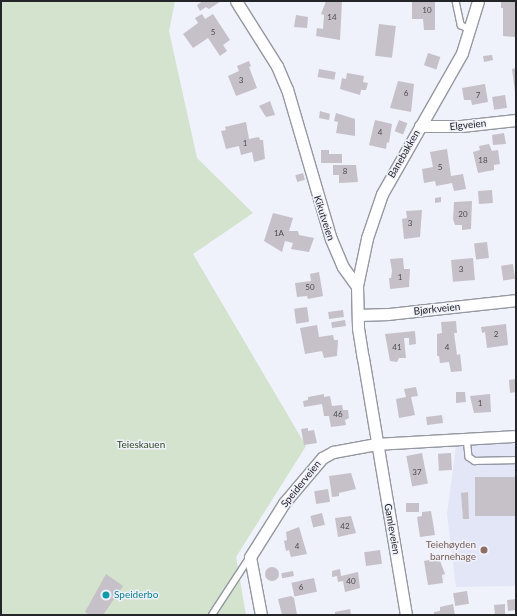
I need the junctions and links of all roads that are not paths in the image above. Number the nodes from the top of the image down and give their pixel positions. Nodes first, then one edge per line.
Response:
1 (236, 1) edge
2 (456, 1) edge
3 (478, 1) edge
4 (470, 30) junction
5 (516, 120) edge
6 (420, 126) junction
7 (357, 286) junction
8 (516, 300) edge
9 (358, 315) junction
10 (516, 436) edge
11 (467, 438) junction
12 (376, 444) junction
13 (516, 460) edge
14 (250, 557) junction
15 (212, 615) edge
16 (261, 615) edge
17 (406, 615) edge

1 - 7 street, Kikutveien
2 - 4 lane
3 - 4 street, Banebakken
4 - 6 street, Banebakken
5 - 6 street, Elgveien
6 - 7 street, Banebakken
7 - 9 street
8 - 9 street, Bjørkveien
9 - 12 street
10 - 11 street, Speiderveien
11 - 12 street, Speiderveien
11 - 13 lane
12 - 14 street, Speiderveien
12 - 17 street, Gamleveien
14 - 15 lane, Speiderveien
14 - 16 street

